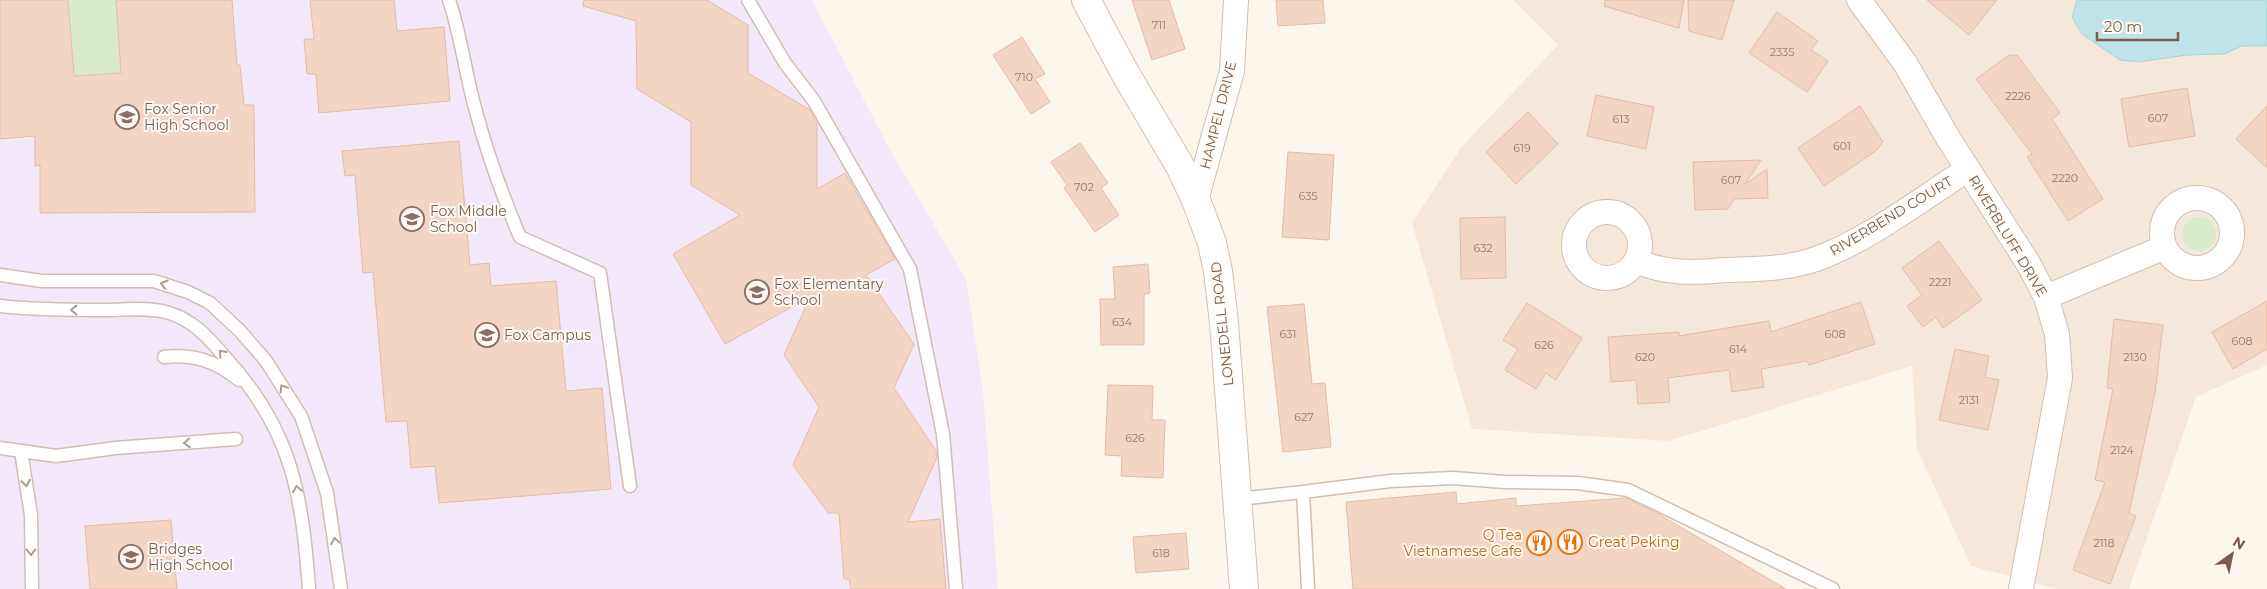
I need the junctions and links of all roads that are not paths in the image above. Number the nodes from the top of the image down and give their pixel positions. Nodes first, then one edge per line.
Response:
1 (449, 0) edge
2 (748, 0) edge
3 (1086, 0) edge
4 (1236, 0) edge
5 (1861, 1) edge
6 (1967, 170) junction
7 (1196, 200) junction
8 (2165, 247) dead end
9 (1636, 260) dead end
10 (0, 276) edge
11 (2046, 297) junction
12 (0, 306) edge
13 (164, 357) dead end
14 (252, 391) junction
15 (236, 439) dead end
16 (0, 448) edge
17 (21, 451) junction
18 (630, 486) dead end
19 (1303, 492) junction
20 (1238, 499) junction
21 (32, 589) edge
22 (309, 589) edge
23 (341, 589) edge
24 (956, 589) edge
25 (1244, 589) edge
26 (1308, 589) edge
27 (1833, 589) edge
28 (2021, 589) edge

1 - 18 lane
2 - 24 lane
3 - 7 street, LONEDELL ROAD
4 - 7 street, HAMPEL DRIVE
5 - 6 street, RIVERBLUFF DRIVE
6 - 9 street, RIVERBEND COURT
6 - 11 street, RIVERBLUFF DRIVE
7 - 20 street, LONEDELL ROAD
8 - 11 street
23 -> 10 lane
11 - 28 street, RIVERBLUFF DRIVE
14 -> 12 lane
13 - 14 lane
22 -> 14 lane
15 -> 17 lane
16 - 17 lane
17 -> 21 lane
19 - 20 lane
19 - 26 lane
19 - 27 lane
20 - 25 street, LONEDELL ROAD

